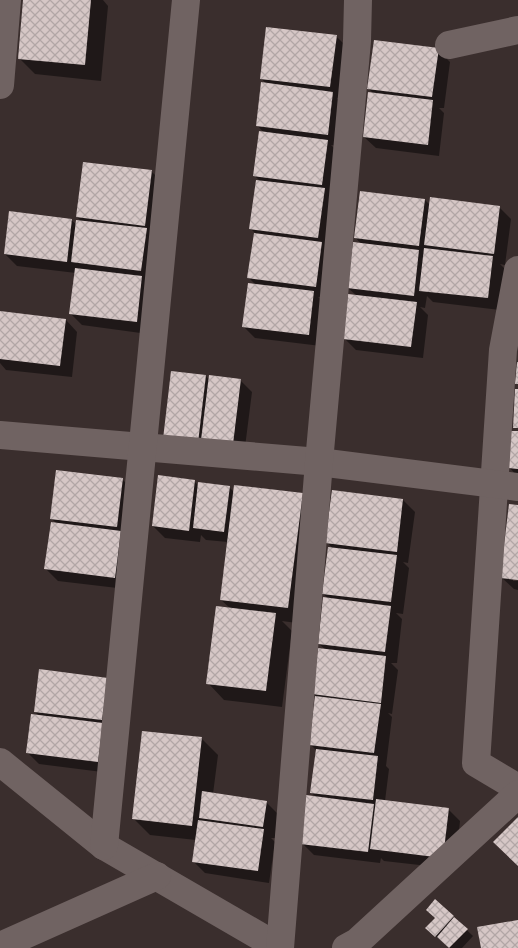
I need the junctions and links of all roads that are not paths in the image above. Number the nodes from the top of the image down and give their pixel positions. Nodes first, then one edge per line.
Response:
1 (7, 0) edge
2 (186, 0) edge
3 (358, 0) edge
4 (518, 30) edge
5 (449, 45) dead end
6 (0, 85) edge
7 (518, 270) edge
8 (0, 435) edge
9 (143, 448) junction
10 (319, 462) junction
11 (505, 486) edge
12 (0, 762) edge
13 (518, 788) edge
14 (518, 794) edge
15 (104, 846) junction
16 (157, 876) junction
17 (0, 946) edge
18 (280, 948) edge
19 (346, 948) edge

1 - 6 street
2 - 9 street
3 - 10 street
4 - 5 street
7 - 11 street
8 - 9 street
9 - 10 street
9 - 15 street
10 - 11 street
10 - 18 street
11 - 13 street
12 - 15 street
14 - 19 street
15 - 16 street
16 - 17 street
16 - 18 street

